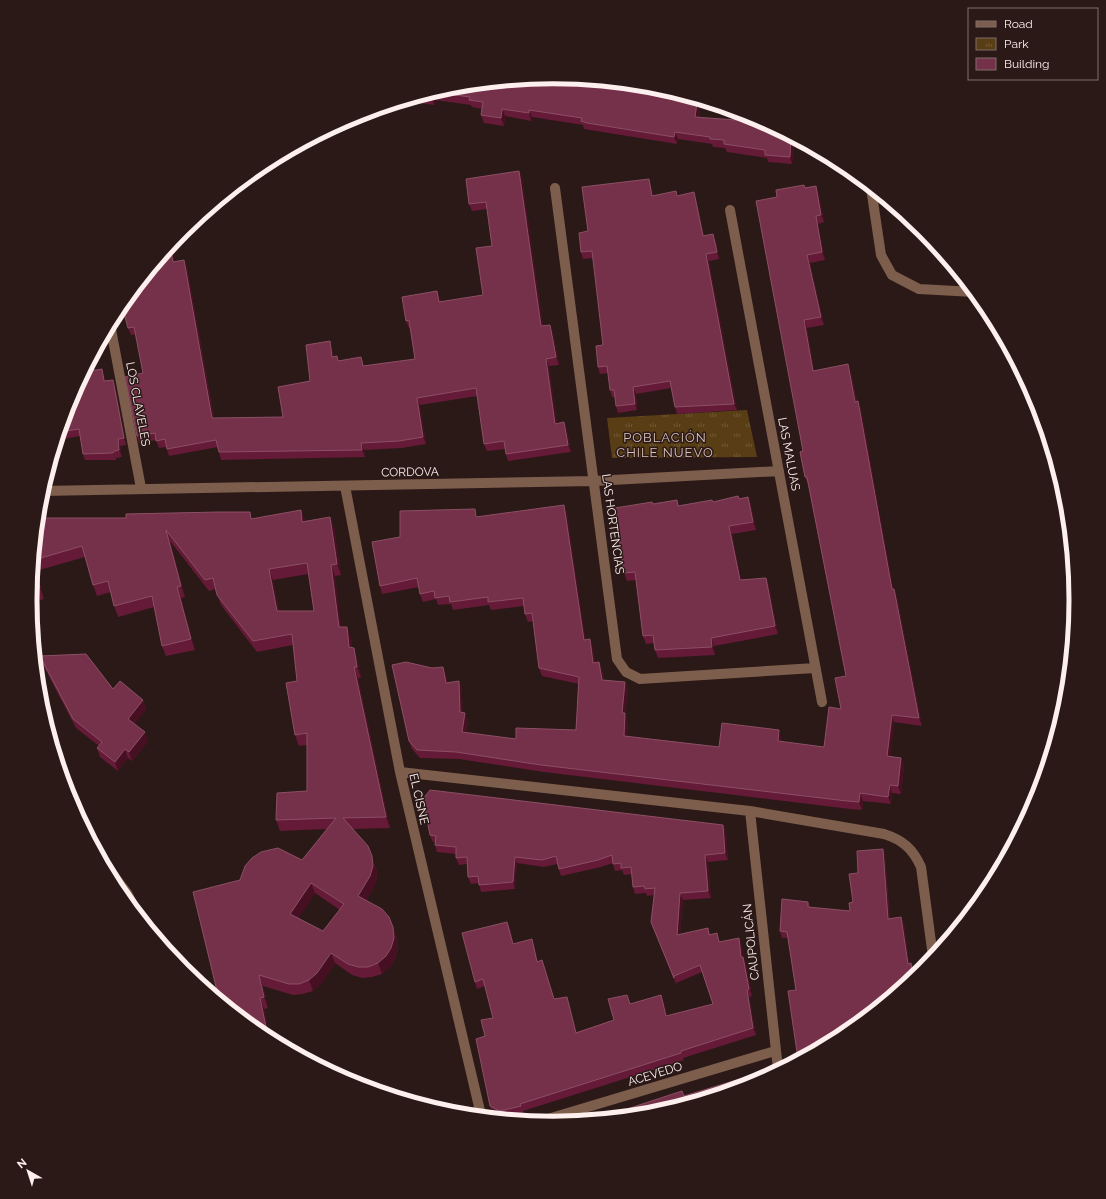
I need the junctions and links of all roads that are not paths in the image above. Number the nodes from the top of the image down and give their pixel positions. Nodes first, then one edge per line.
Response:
1 (555, 188) dead end
2 (873, 195) edge
3 (730, 210) dead end
4 (967, 292) edge
5 (112, 332) edge
6 (779, 471) junction
7 (594, 481) junction
8 (345, 486) junction
9 (141, 488) junction
10 (49, 491) edge
11 (815, 668) junction
12 (822, 702) dead end
13 (400, 772) junction
14 (750, 811) junction
15 (932, 949) edge
16 (775, 1051) junction
17 (777, 1064) edge
18 (480, 1110) edge
19 (559, 1116) edge

1 - 7 street, LAS HORTENCIAS
2 - 4 street
3 - 6 street, LAS MALUAS
5 - 9 street, LOS CLAVELES
6 - 7 street, CORDOVA
6 - 11 street, LAS MALUAS
7 - 8 street, CORDOVA
7 - 11 street, LAS HORTENCIAS
8 - 9 street, CORDOVA
8 - 13 street, EL CISNE
9 - 10 street, CORDOVA
11 - 12 street, LAS MALUAS
13 - 14 street
13 - 18 street, EL CISNE
14 - 15 street
14 - 16 street, CAUPOLICÁN
16 - 17 street, CAUPOLICÁN
16 - 19 street, ACEVEDO

